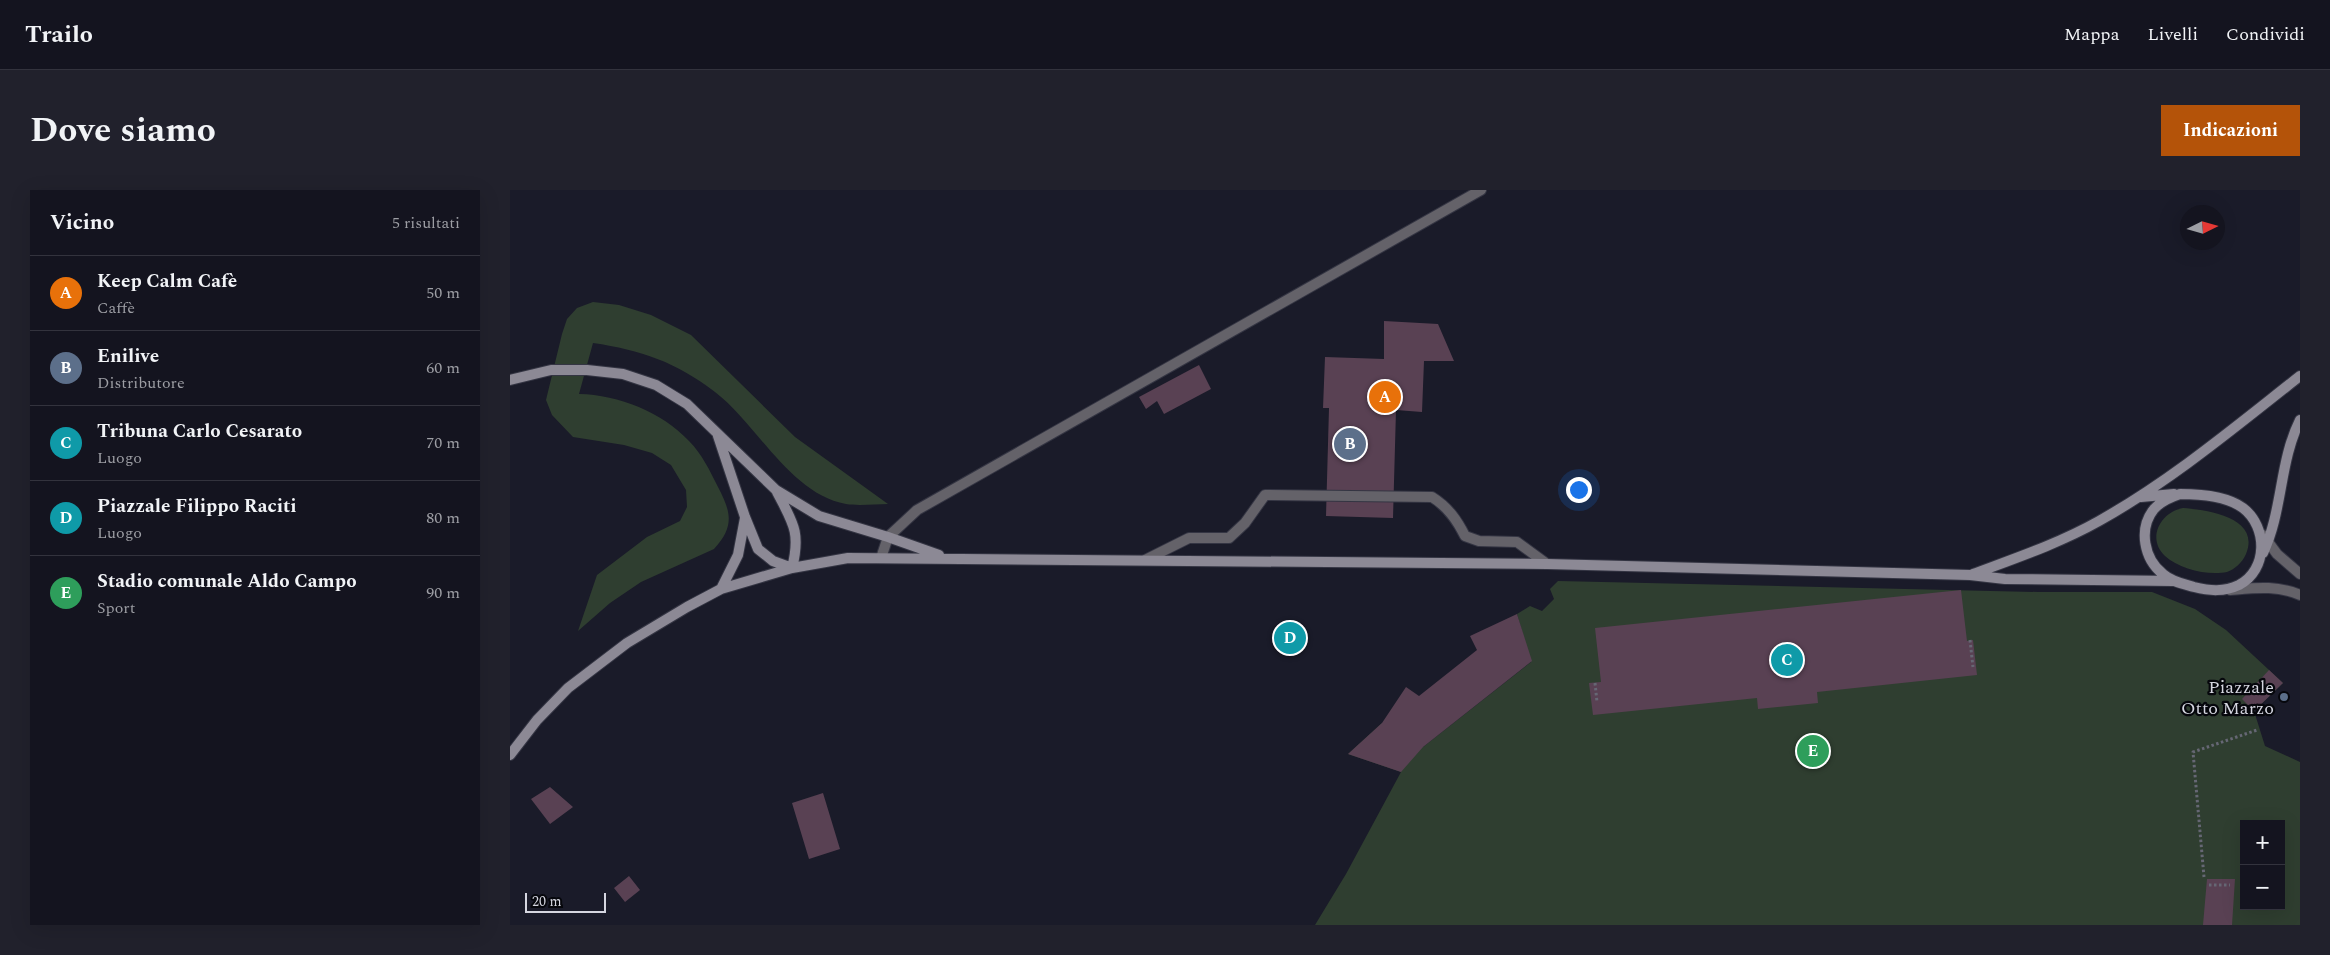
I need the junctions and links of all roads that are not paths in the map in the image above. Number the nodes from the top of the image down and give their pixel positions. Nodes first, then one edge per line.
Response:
1 (1481, 190) edge
2 (2300, 376) edge
3 (510, 380) edge
4 (2300, 420) edge
5 (718, 435) junction
6 (2176, 474) junction
7 (776, 490) junction
8 (2162, 494) junction
9 (2180, 494) junction
10 (2137, 498) junction
11 (2154, 509) junction
12 (745, 517) junction
13 (2259, 530) junction
14 (888, 537) junction
15 (2268, 542) junction
16 (881, 558) junction
17 (948, 558) junction
18 (1146, 560) junction
19 (2260, 560) junction
20 (1547, 564) junction
21 (792, 568) junction
22 (2300, 574) edge
23 (1970, 575) junction
24 (2173, 581) junction
25 (721, 589) junction
26 (2227, 590) junction
27 (2300, 595) edge
28 (510, 755) edge

1 - 14 street
2 - 6 main road
3 - 5 main road
4 - 15 main road
5 - 7 main road
5 - 12 main road
6 - 8 main road
6 - 10 main road
7 - 14 main road
7 - 21 main road
8 - 9 main road
8 - 10 main road
8 - 11 main road
9 - 11 main road
9 - 13 main road
10 - 23 main road
11 - 24 main road
12 - 21 main road
12 - 25 main road
13 - 15 street
13 - 19 main road
14 - 16 street
14 - 17 main road
15 - 19 main road
15 - 22 street
16 - 17 main road
16 - 21 main road
17 - 18 main road
18 - 20 main road
18 - 20 street
19 - 26 main road
20 - 23 main road
21 - 25 main road
23 - 24 main road
24 - 26 main road
25 - 28 main road
26 - 27 street

